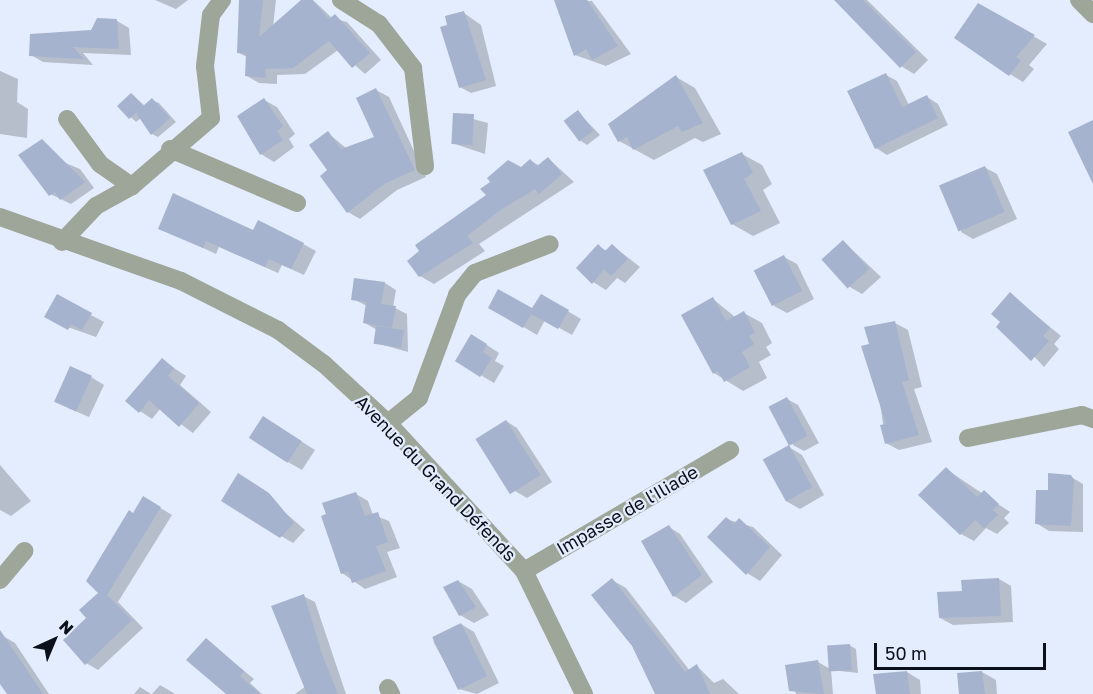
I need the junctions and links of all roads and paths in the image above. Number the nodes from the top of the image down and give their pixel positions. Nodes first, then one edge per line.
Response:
1 (222, 0) edge
2 (341, 0) edge
3 (1078, 0) edge
4 (1093, 15) edge
5 (67, 119) dead end
6 (170, 149) junction
7 (425, 166) dead end
8 (132, 186) junction
9 (297, 202) dead end
10 (0, 217) edge
11 (62, 242) junction
12 (549, 244) dead end
13 (1093, 419) edge
14 (388, 423) junction
15 (968, 438) dead end
16 (730, 450) dead end
17 (24, 550) dead end
18 (524, 571) junction
19 (0, 580) edge
20 (584, 694) edge

1 - 6 street
2 - 7 street
3 - 4 street
5 - 8 street
6 - 8 street
6 - 9 street
8 - 11 street
10 - 11 street, Avenue du Grand Défends
11 - 14 street, Avenue du Grand Défends
12 - 14 street
13 - 15 street
14 - 18 street, Avenue du Grand Défends
16 - 18 street, Impasse de l'Iliade
17 - 19 street
18 - 20 street, Avenue du Grand Défends

